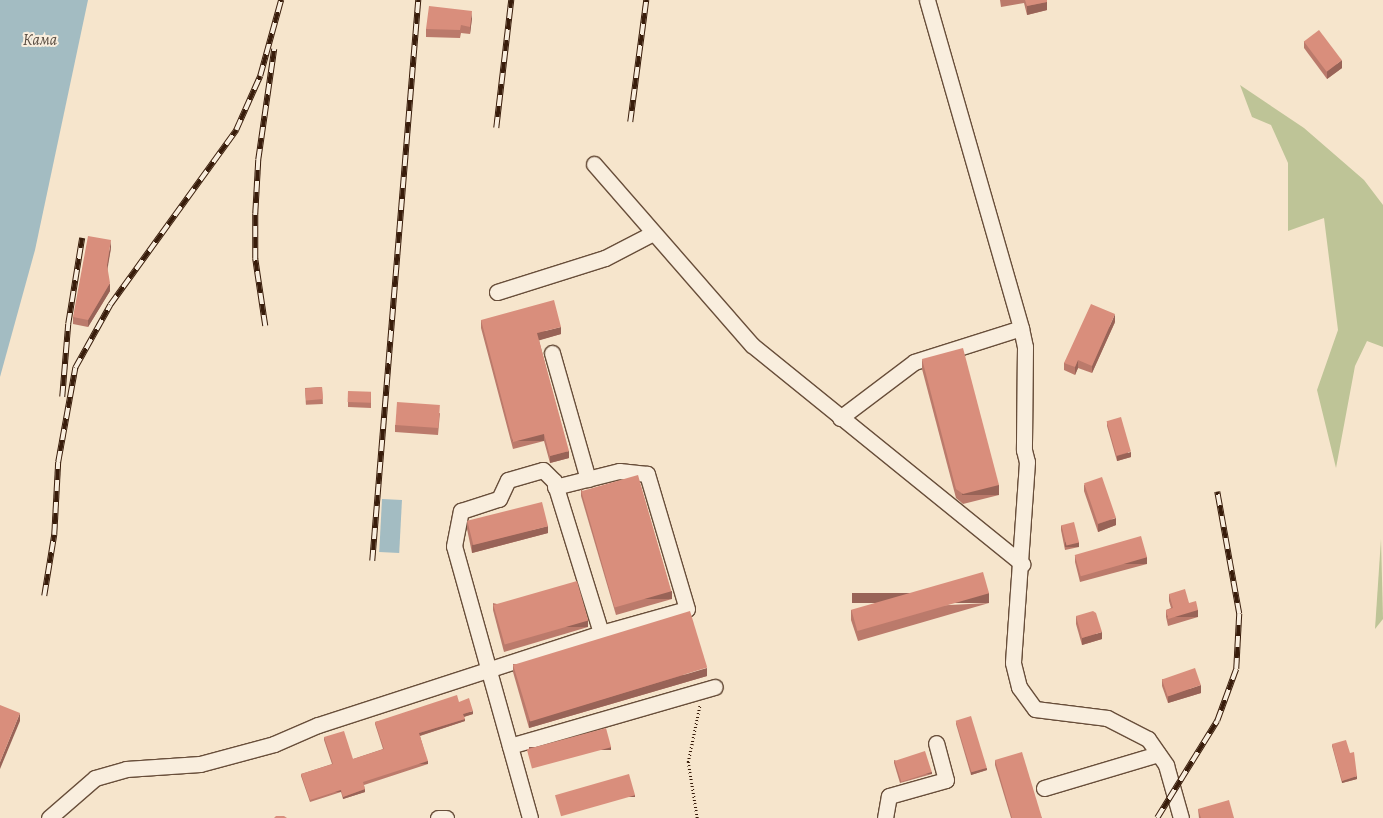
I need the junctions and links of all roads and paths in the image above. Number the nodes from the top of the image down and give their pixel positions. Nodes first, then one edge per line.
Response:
1 (927, 0) edge
2 (594, 164) dead end
3 (654, 233) junction
4 (497, 292) dead end
5 (1021, 328) junction
6 (552, 353) dead end
7 (840, 418) junction
8 (588, 479) junction
9 (556, 487) junction
10 (1022, 564) junction
11 (602, 633) junction
12 (489, 671) junction
13 (709, 689) joint
14 (936, 743) dead end
15 (510, 746) junction
16 (1158, 754) junction
17 (1044, 788) dead end
18 (49, 818) edge
19 (438, 818) edge
20 (446, 818) edge
21 (530, 818) edge
22 (697, 818) edge
23 (885, 818) edge
24 (1181, 818) edge

1 - 5 street
2 - 3 street
3 - 4 street
3 - 7 street
5 - 7 street
5 - 10 street
6 - 8 street
7 - 10 street
8 - 9 street
8 - 11 street
9 - 11 street
9 - 12 street
10 - 16 street
11 - 12 street
12 - 15 street
12 - 18 street
13 - 15 street
13 - 22 path
14 - 23 street
15 - 21 street
16 - 17 street
16 - 24 street
19 - 20 street

